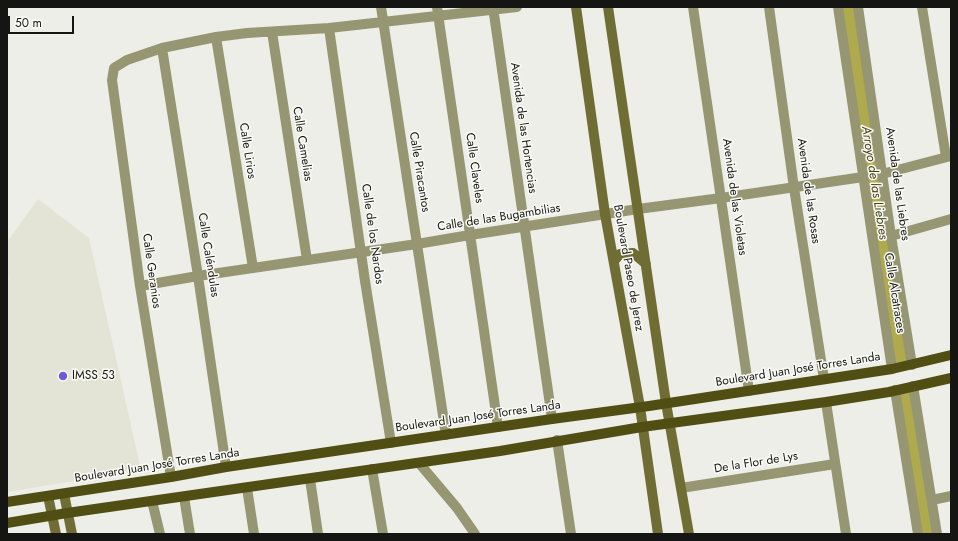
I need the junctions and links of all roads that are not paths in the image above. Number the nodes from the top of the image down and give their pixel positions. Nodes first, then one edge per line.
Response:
1 (381, 7) edge
2 (517, 7) edge
3 (576, 7) edge
4 (608, 7) edge
5 (693, 7) edge
6 (768, 7) edge
7 (838, 7) edge
8 (858, 7) edge
9 (922, 7) edge
10 (493, 8) edge
11 (438, 11) edge
12 (384, 22) junction
13 (330, 28) junction
14 (272, 32) junction
15 (216, 37) junction
16 (162, 48) junction
17 (948, 157) edge
18 (882, 174) junction
19 (863, 177) junction
20 (794, 188) junction
21 (721, 198) junction
22 (638, 209) junction
23 (605, 214) junction
24 (951, 219) edge
25 (524, 227) junction
26 (470, 235) junction
27 (891, 236) junction
28 (417, 244) junction
29 (362, 252) junction
30 (307, 260) junction
31 (614, 261) junction
32 (646, 264) junction
33 (252, 268) junction
34 (198, 276) junction
35 (140, 286) junction
36 (951, 355) edge
37 (912, 365) junction
38 (892, 369) junction
39 (951, 378) edge
40 (824, 379) junction
41 (913, 386) junction
42 (895, 390) junction
43 (750, 391) junction
44 (826, 402) junction
45 (666, 403) junction
46 (640, 407) junction
47 (552, 419) junction
48 (670, 424) junction
49 (498, 427) junction
50 (642, 427) junction
51 (446, 435) junction
52 (557, 440) junction
53 (391, 443) junction
54 (419, 463) junction
55 (835, 464) junction
56 (226, 467) junction
57 (372, 469) junction
58 (171, 477) junction
59 (310, 479) junction
60 (247, 488) junction
61 (681, 488) junction
62 (64, 494) junction
63 (48, 496) junction
64 (951, 496) edge
65 (184, 497) junction
66 (932, 500) junction
67 (152, 501) junction
68 (7, 502) edge
69 (67, 513) junction
70 (52, 516) junction
71 (7, 523) edge
72 (56, 534) edge
73 (72, 534) edge
74 (160, 534) edge
75 (190, 534) edge
76 (254, 534) edge
77 (318, 534) edge
78 (384, 534) edge
79 (475, 534) edge
80 (571, 534) edge
81 (658, 534) edge
82 (689, 534) edge
83 (846, 534) edge
84 (918, 534) edge
85 (937, 534) edge

1 - 12 street, Calle Piracantos
2 - 10 street
3 - 23 main road, Boulevard Paseo de Jerez
4 - 22 main road, Boulevard Paseo de Jerez
5 - 21 street, Avenida de las Violetas
6 - 20 street, Avenida de las Rosas
7 - 19 street, Calle Alcatraces
8 - 18 street, Avenida de las Liebres
9 - 17 street
10 - 11 street
10 - 25 street, Avenida de las Hortencias
11 - 12 street
11 - 26 street, Calle Claveles
12 - 13 street
12 - 28 street, Calle Piracantos
13 - 14 street
13 - 29 street, Calle de los Nardos
14 - 15 street
14 - 30 street, Calle Camelias
15 - 16 street
15 - 33 street, Calle Lirios
16 - 34 street, Calle Caléndulas
16 - 35 street, Calle Geranios
17 - 18 street
18 - 27 street, Avenida de las Liebres
19 - 20 street, Calle de las Bugambilias
19 - 38 street, Calle Alcatraces
20 - 21 street, Calle de las Bugambilias
20 - 40 street, Avenida de las Rosas
21 - 22 street, Calle de las Bugambilias
21 - 43 street, Avenida de las Violetas
22 - 23 street, Calle de las Bugambilias
22 - 32 main road, Boulevard Paseo de Jerez
23 - 25 street, Calle de las Bugambilias
23 - 31 main road, Boulevard Paseo de Jerez
24 - 27 street
25 - 26 street, Calle de las Bugambilias
25 - 47 street, Avenida de las Hortencias
26 - 28 street, Calle de las Bugambilias
26 - 49 street, Calle Claveles
27 - 37 street, Avenida de las Liebres
28 - 29 street, Calle de las Bugambilias
28 - 51 street, Calle Piracantos
29 - 30 street, Calle de las Bugambilias
29 - 53 street, Calle de los Nardos
30 - 33 street, Calle de las Bugambilias
31 - 32 main road
31 - 46 main road, Boulevard Paseo de Jerez
32 - 45 main road, Boulevard Paseo de Jerez
33 - 34 street, Calle de las Bugambilias
34 - 35 street, Calle de las Bugambilias
34 - 56 street, Calle Caléndulas
35 - 58 street, Calle Geranios
36 - 37 main road, Boulevard Juan José Torres Landa
37 - 38 main road, Boulevard Juan José Torres Landa
38 - 40 main road, Boulevard Juan José Torres Landa
39 - 41 main road
40 - 43 main road, Boulevard Juan José Torres Landa
41 - 42 main road
41 - 66 street
42 - 44 main road
42 - 84 street
43 - 45 main road, Boulevard Juan José Torres Landa
44 - 48 main road
44 - 55 street
45 - 46 main road, Boulevard Juan José Torres Landa
45 - 48 main road, Boulevard Paseo de Jerez
46 - 47 main road, Boulevard Juan José Torres Landa
46 - 50 main road, Boulevard Paseo de Jerez
47 - 49 main road, Boulevard Juan José Torres Landa
48 - 50 main road
48 - 61 main road, Boulevard Paseo de Jerez
49 - 51 main road, Boulevard Juan José Torres Landa
50 - 52 main road
50 - 81 main road, Boulevard Paseo de Jerez
51 - 53 main road, Boulevard Juan José Torres Landa
52 - 54 main road
52 - 80 street
53 - 56 main road, Boulevard Juan José Torres Landa
54 - 57 main road
54 - 79 street
55 - 61 street, De la Flor de Lys
55 - 83 street
56 - 58 main road, Boulevard Juan José Torres Landa
57 - 59 main road
57 - 78 street
58 - 62 main road, Boulevard Juan José Torres Landa
59 - 60 main road
59 - 77 street
60 - 65 main road
60 - 76 street
61 - 82 main road, Boulevard Paseo de Jerez
62 - 63 main road, Boulevard Juan José Torres Landa
62 - 69 main road
63 - 68 main road, Boulevard Juan José Torres Landa
63 - 70 main road
64 - 66 street
65 - 67 main road
65 - 75 street
66 - 85 street
67 - 69 main road
67 - 74 street
69 - 70 main road
69 - 73 main road
70 - 71 main road
70 - 72 main road

